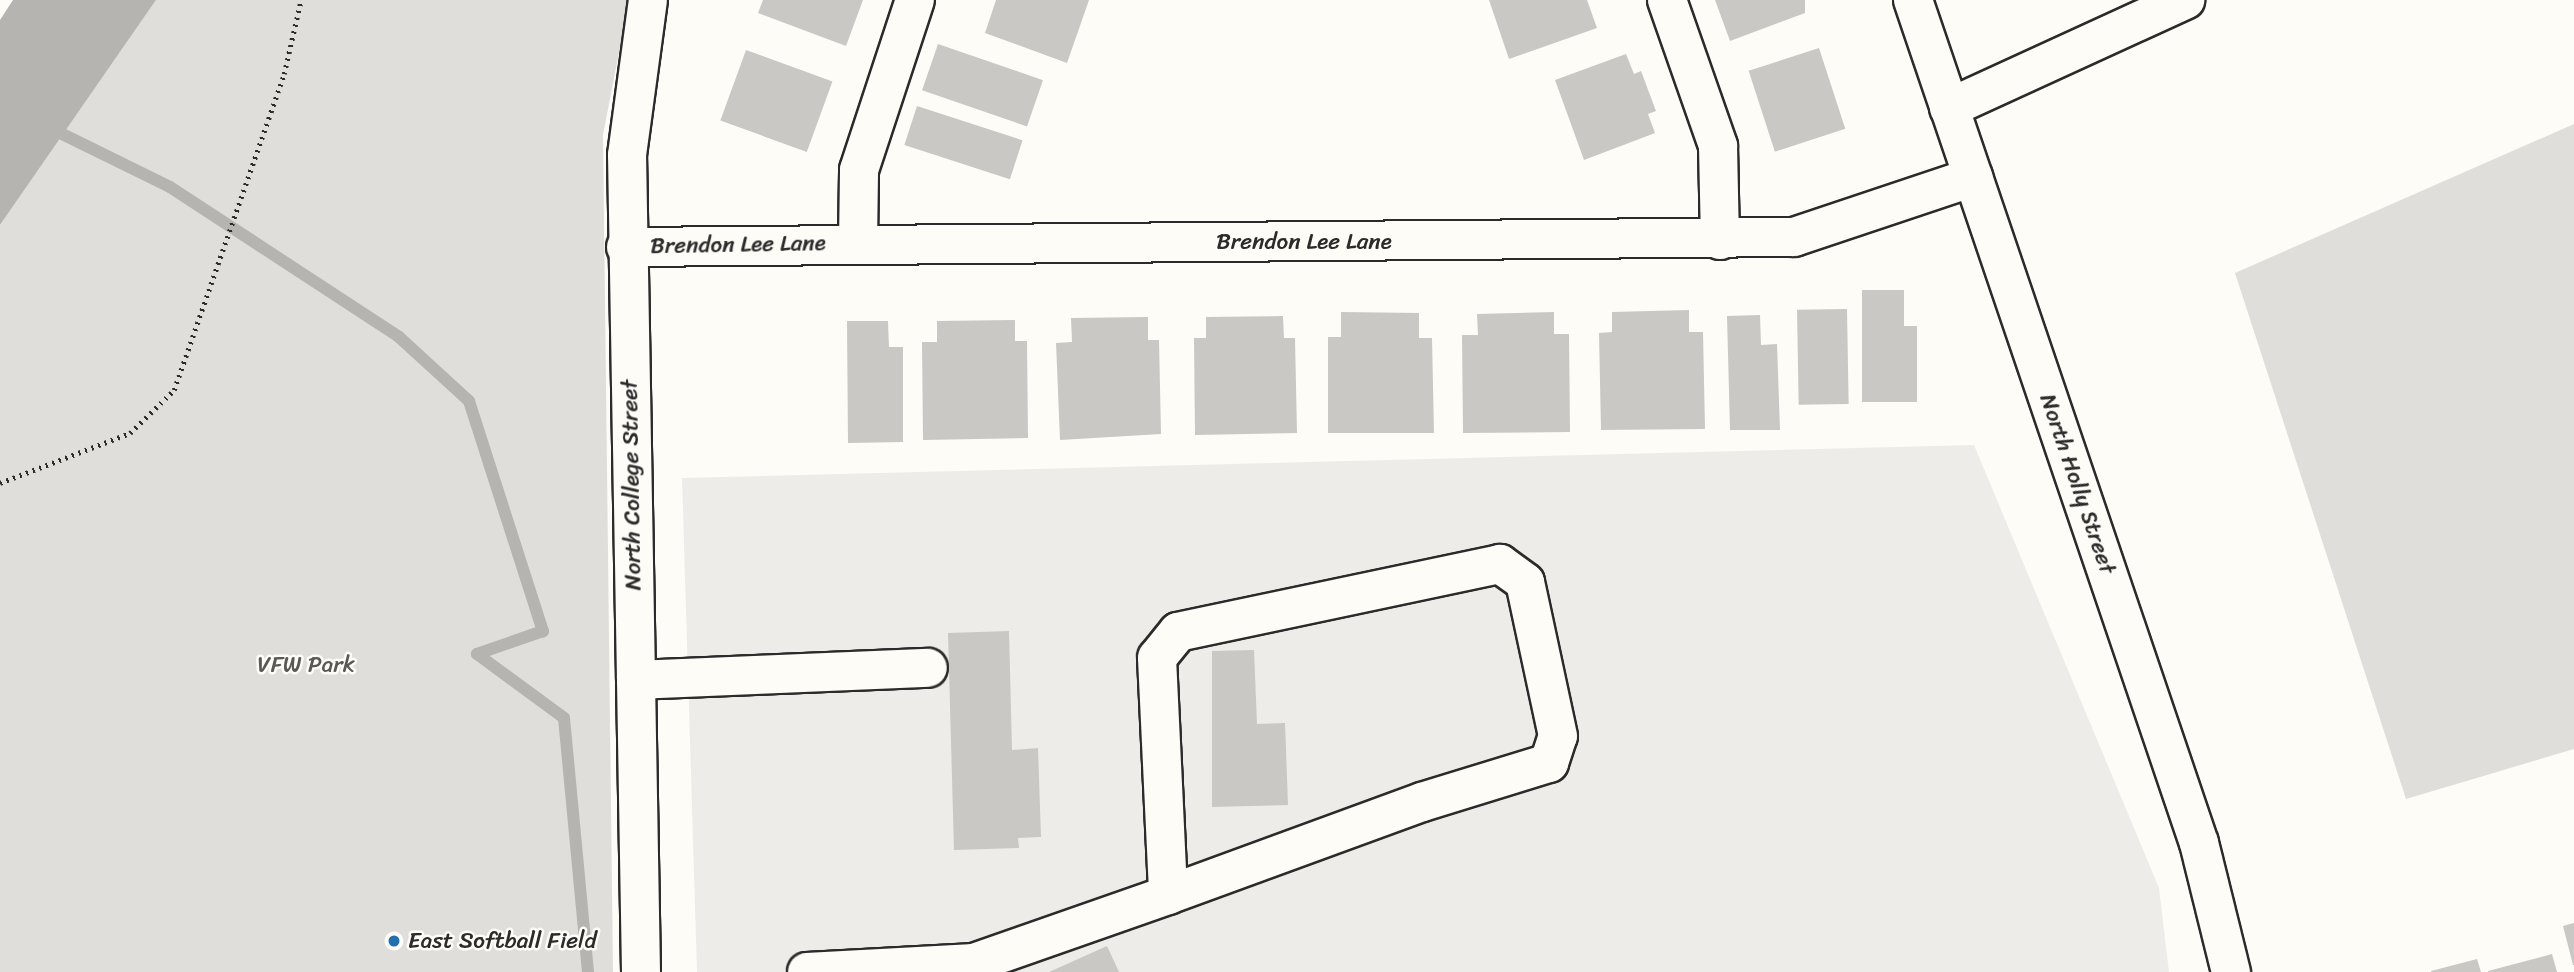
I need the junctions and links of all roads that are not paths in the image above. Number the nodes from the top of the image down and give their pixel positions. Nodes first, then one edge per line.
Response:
1 (648, 0) edge
2 (915, 0) edge
3 (1667, 0) edge
4 (1913, 0) edge
5 (2185, 0) edge
6 (1949, 108) junction
7 (1973, 177) junction
8 (1720, 240) junction
9 (858, 243) junction
10 (626, 247) junction
11 (928, 668) dead end
12 (636, 680) junction
13 (1168, 895) junction
14 (641, 972) edge
15 (807, 972) edge
16 (2231, 972) edge

1 - 10 street, North College Street
2 - 9 street
3 - 8 street
4 - 6 street, North Holly Street
5 - 6 street
6 - 7 street, North Holly Street
7 - 8 street, Brendon Lee Lane
7 - 16 street, North Holly Street
8 - 9 street, Brendon Lee Lane
9 - 10 street, Brendon Lee Lane
10 - 12 street, North College Street
11 - 12 street
12 - 14 street, North College Street
13 - 13 street
13 - 15 street

